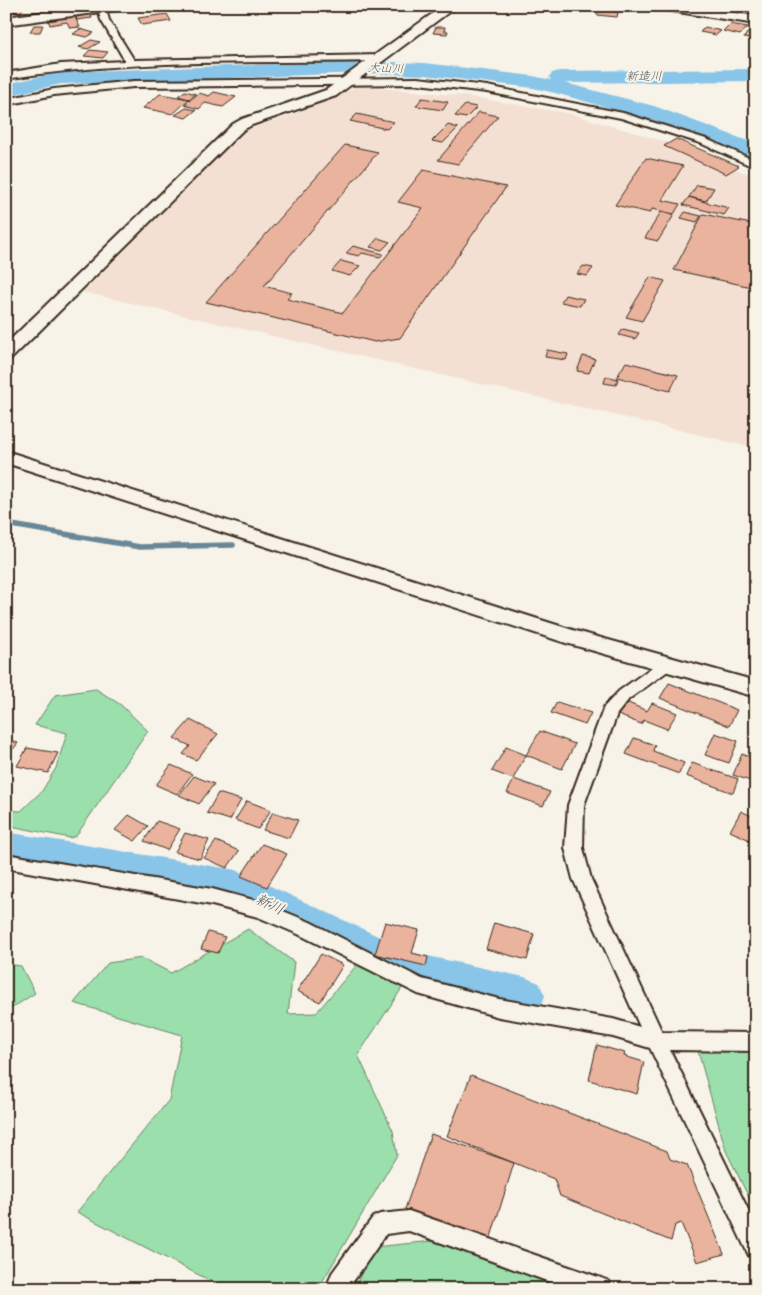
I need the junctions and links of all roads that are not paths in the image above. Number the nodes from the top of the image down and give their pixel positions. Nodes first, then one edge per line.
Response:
1 (116, 6) edge
2 (451, 6) edge
3 (666, 6) edge
4 (101, 7) edge
5 (756, 20) edge
6 (6, 22) edge
7 (379, 58) junction
8 (131, 64) junction
9 (6, 76) edge
10 (350, 80) junction
11 (6, 102) edge
12 (756, 165) edge
13 (6, 354) edge
14 (6, 456) edge
15 (667, 664) junction
16 (756, 689) edge
17 (6, 861) edge
18 (656, 1041) junction
19 (756, 1042) edge
20 (756, 1249) edge
21 (337, 1289) edge
22 (600, 1289) edge

1 - 4 street
2 - 7 street
3 - 5 street
4 - 6 street
4 - 8 street
7 - 8 street
7 - 10 street
8 - 9 street
10 - 11 street
10 - 12 street
10 - 13 street
14 - 15 street
15 - 16 street
15 - 18 street
17 - 18 street
18 - 19 street
18 - 20 street
21 - 22 street

